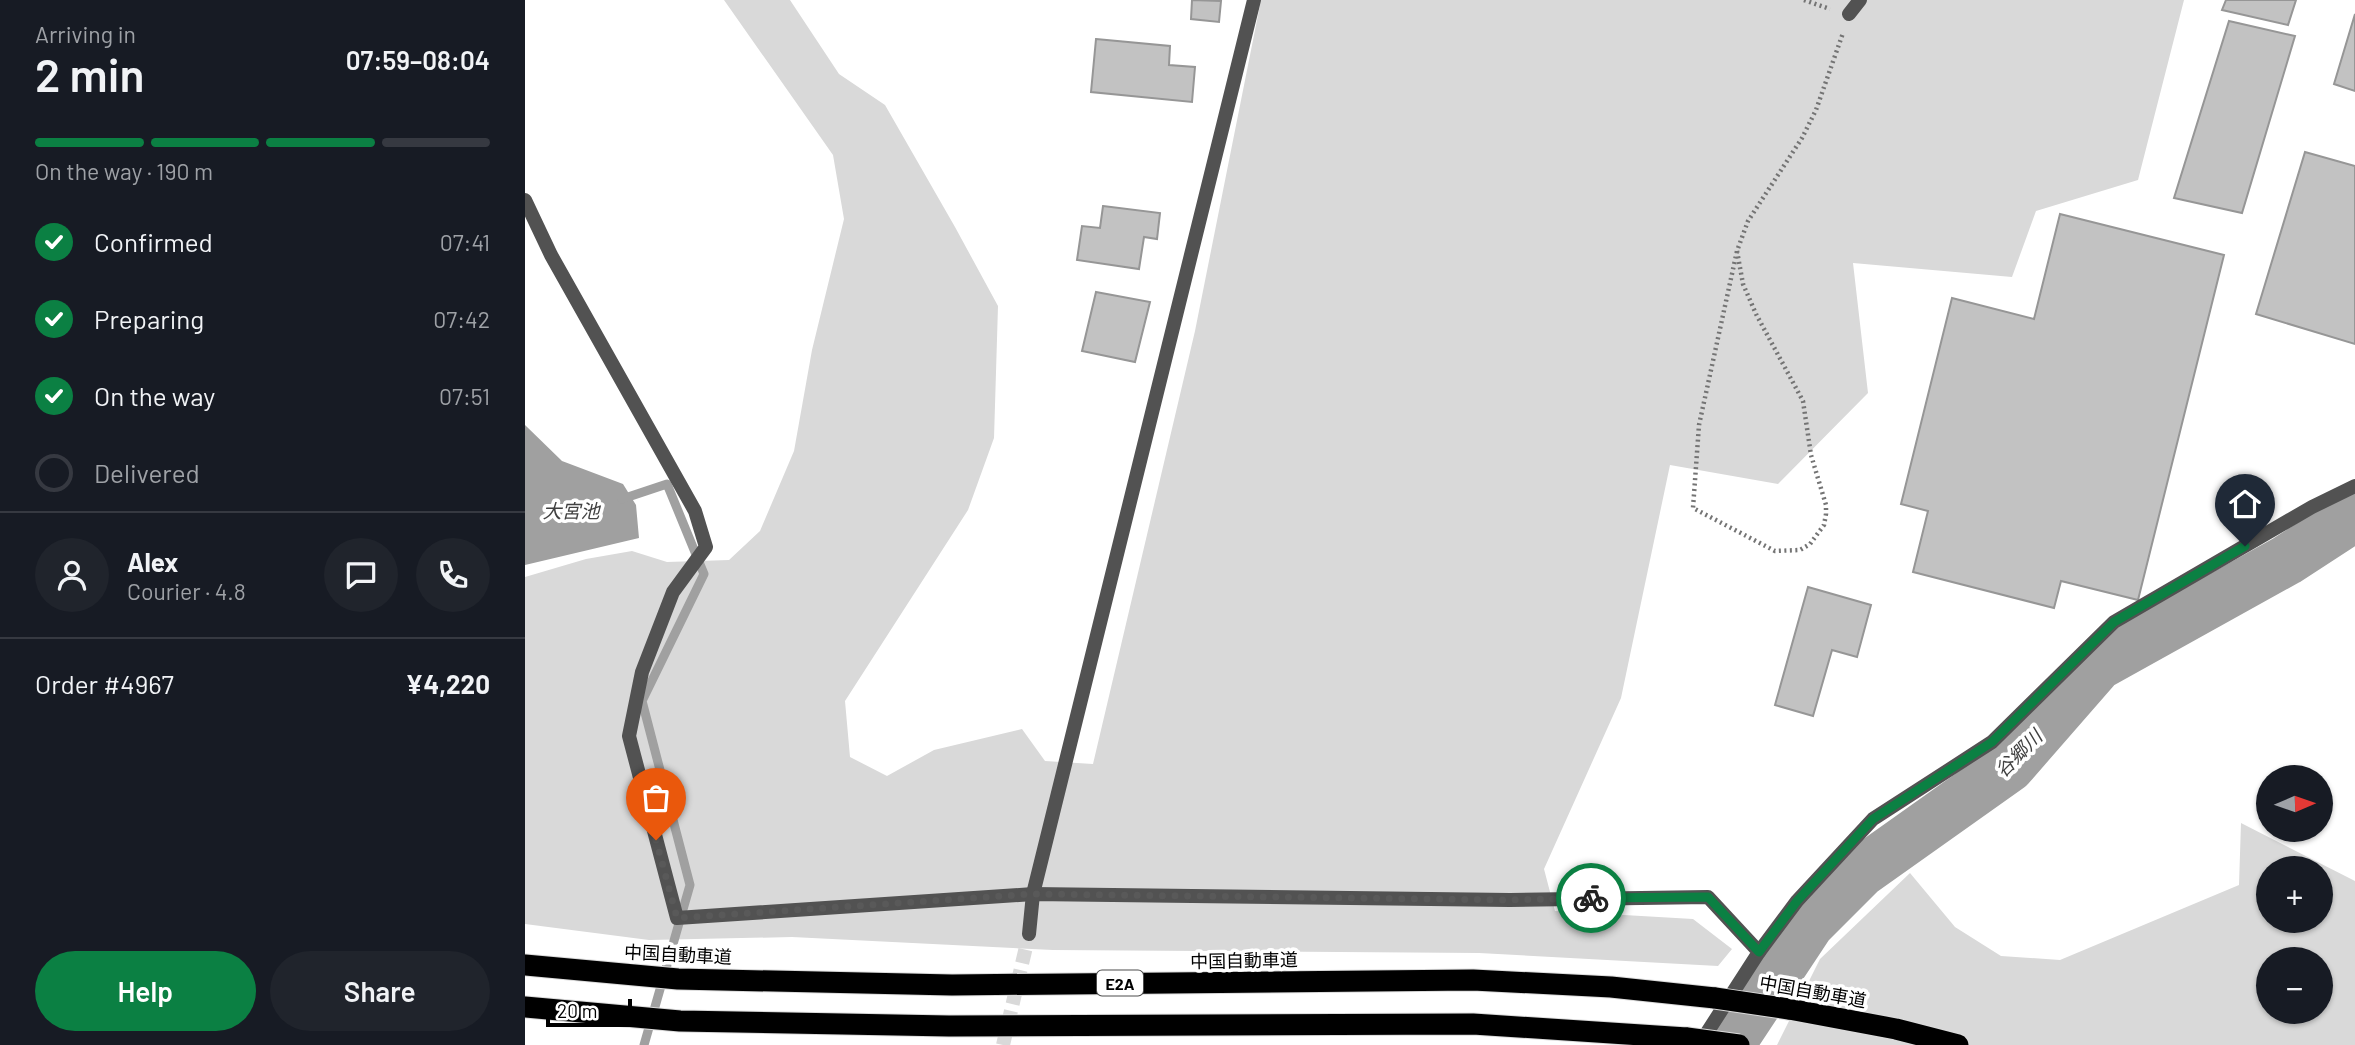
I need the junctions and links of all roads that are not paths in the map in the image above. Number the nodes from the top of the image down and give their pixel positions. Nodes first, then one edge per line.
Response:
1 (1254, 0) edge
2 (1860, 0) edge
3 (1849, 14) road end
4 (525, 200) edge
5 (2355, 486) edge
6 (1033, 894) junction
7 (1029, 934) tunnel mouth
8 (1759, 952) junction
9 (525, 965) edge
10 (525, 1007) edge
11 (1693, 1041) edge
12 (1739, 1045) edge
13 (1958, 1045) edge

1 - 6 street
2 - 3 street
4 - 6 street
5 - 8 street
6 - 7 street
6 - 8 street
8 - 11 street
9 - 13 highway, 中国自動車道 / E2A, bridge
10 - 11 highway
11 - 12 highway, bridge

